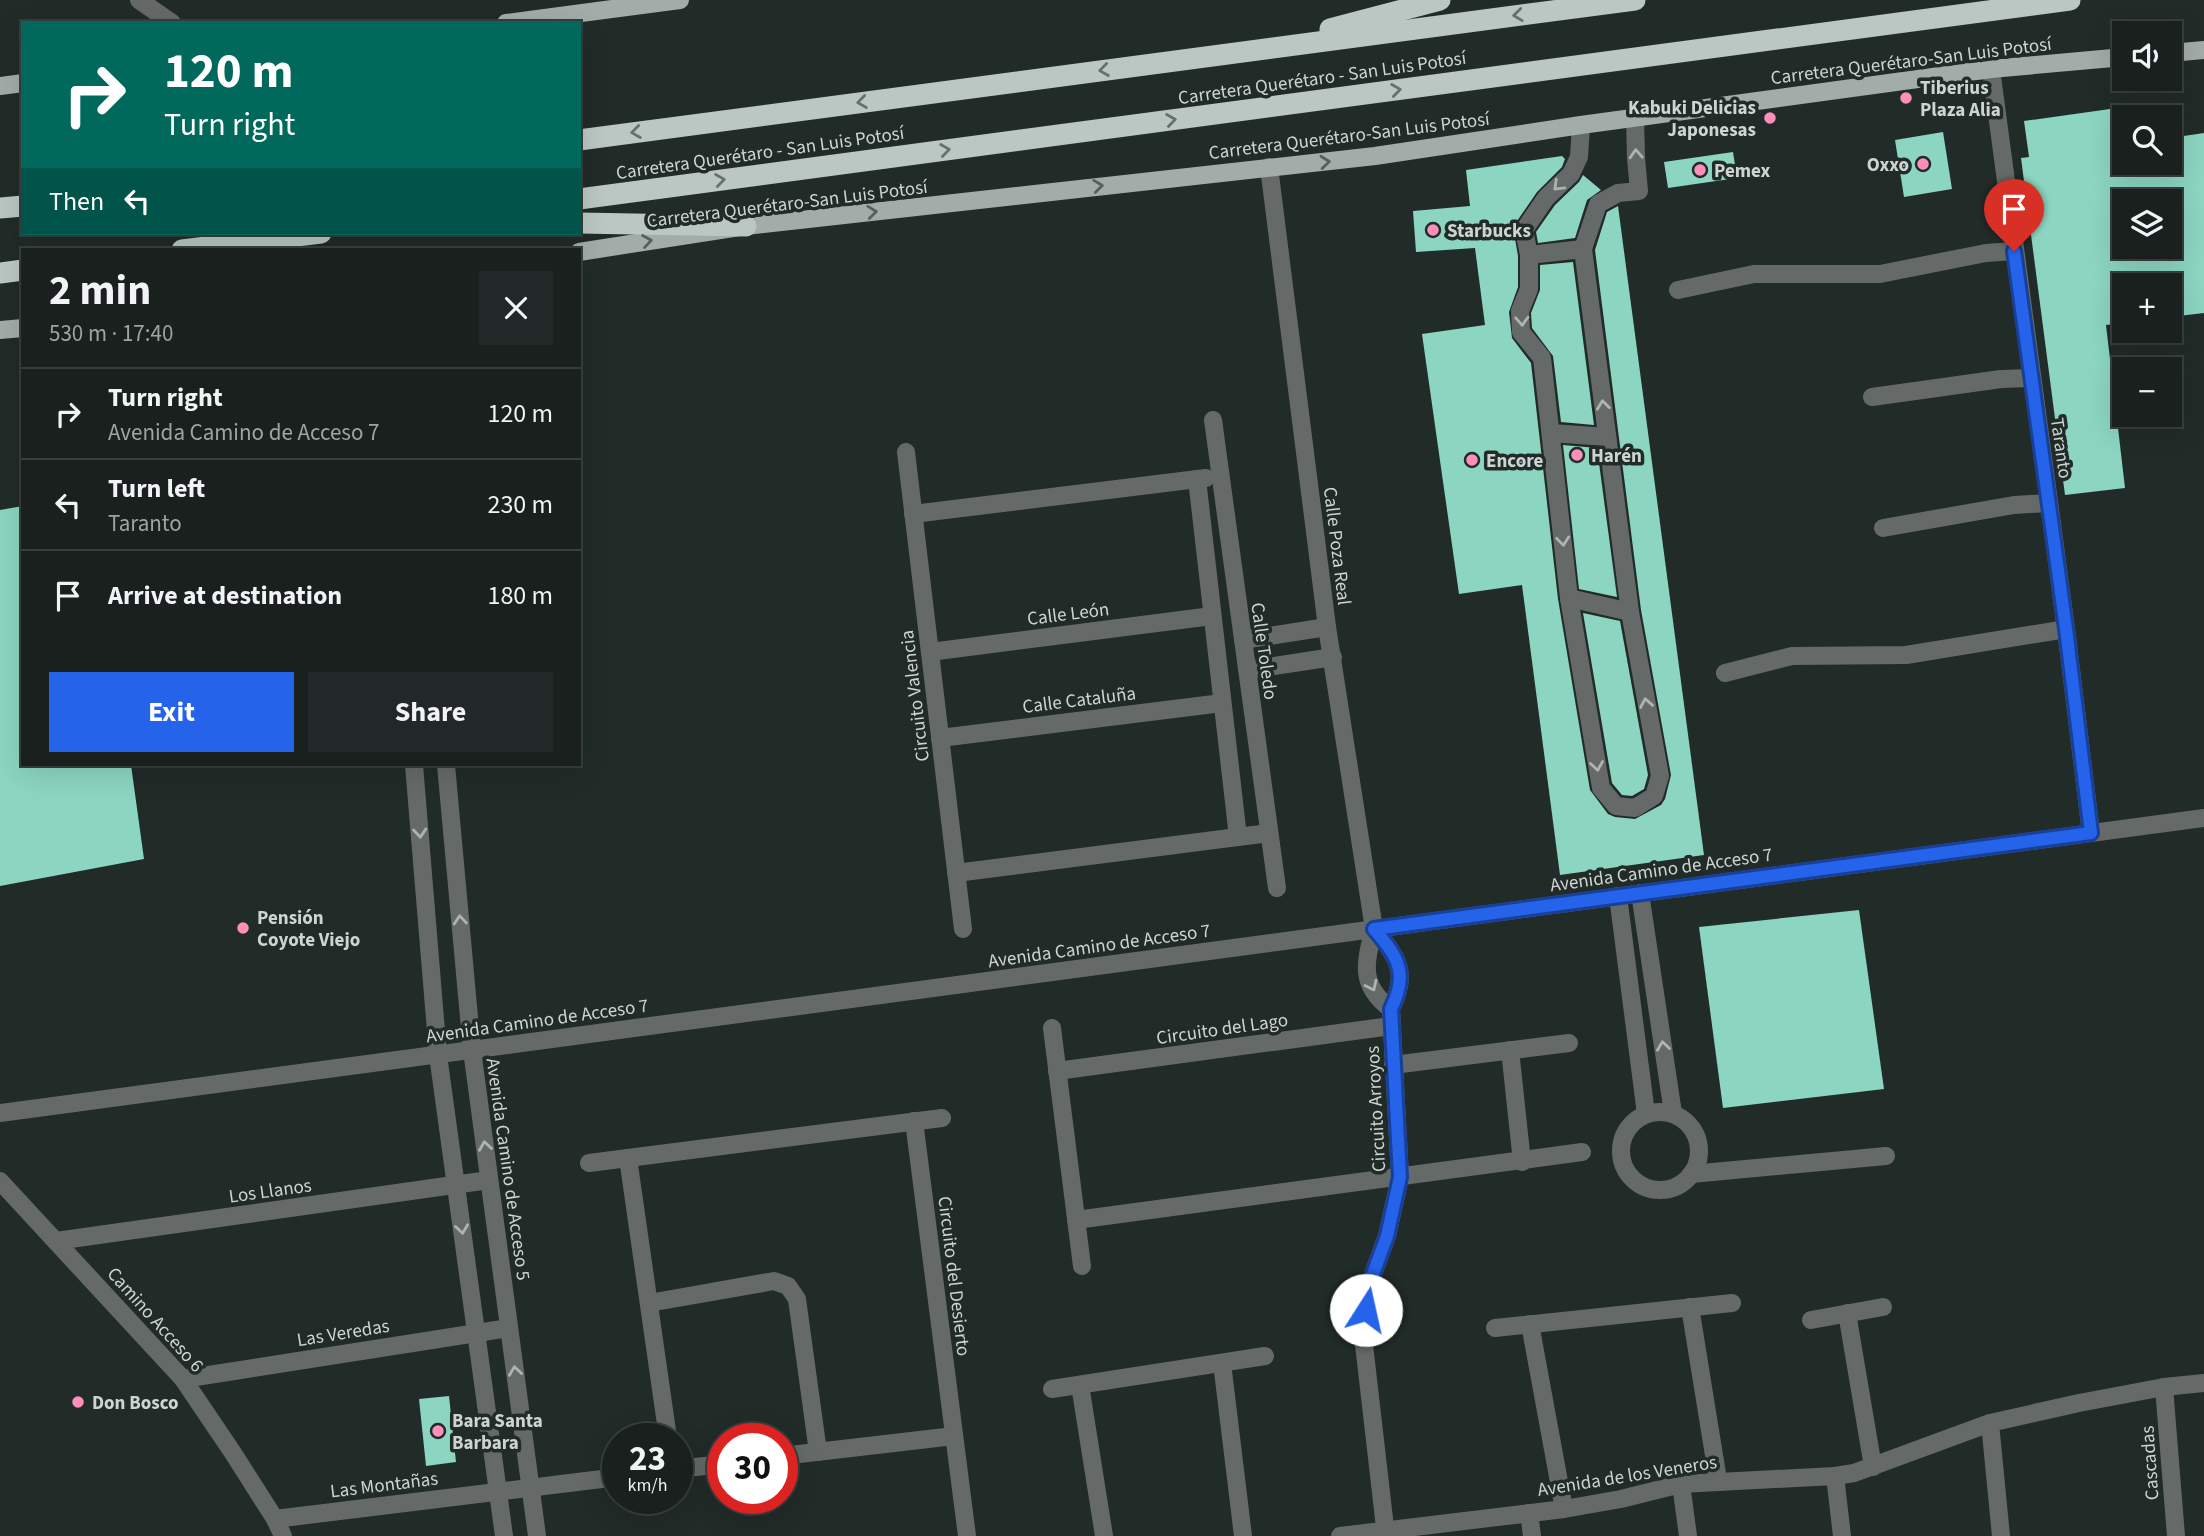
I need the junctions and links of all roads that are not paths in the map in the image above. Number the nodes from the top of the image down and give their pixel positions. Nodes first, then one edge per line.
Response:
1 (139, 0) edge
2 (680, 0) edge
3 (1440, 0) edge
4 (1635, 0) edge
5 (2070, 0) edge
6 (169, 21) edge
7 (521, 21) edge
8 (2204, 50) edge
9 (1245, 51) junction
10 (2182, 52) edge
11 (2112, 58) edge
12 (1990, 69) junction
13 (21, 83) edge
14 (0, 86) edge
15 (1635, 117) junction
16 (1581, 125) junction
17 (581, 140) edge
18 (1269, 167) junction
19 (581, 199) edge
20 (21, 206) edge
21 (0, 208) edge
22 (581, 223) edge
23 (746, 226) junction
24 (305, 235) edge
25 (198, 248) edge
26 (1583, 249) junction
27 (2014, 251) junction
28 (581, 252) edge
29 (1529, 255) junction
30 (21, 270) edge
31 (0, 273) edge
32 (1678, 290) dead end
33 (21, 328) edge
34 (0, 330) edge
35 (2032, 378) junction
36 (1872, 397) dead end
37 (1213, 420) dead end
38 (1552, 433) junction
39 (1607, 437) junction
40 (906, 452) dead end
41 (1220, 476) junction
42 (1197, 479) junction
43 (2049, 503) junction
44 (914, 514) junction
45 (1883, 528) dead end
46 (1569, 598) junction
47 (1630, 612) junction
48 (1212, 616) junction
49 (1327, 627) junction
50 (2066, 629) junction
51 (1242, 640) junction
52 (930, 652) junction
53 (1333, 657) junction
54 (1247, 670) junction
55 (1725, 673) dead end
56 (1222, 703) junction
57 (940, 738) junction
58 (414, 766) edge
59 (446, 766) edge
60 (2204, 818) edge
61 (1269, 833) junction
62 (2091, 833) junction
63 (1238, 837) junction
64 (455, 860) junction
65 (423, 862) junction
66 (956, 873) junction
67 (1276, 888) dead end
68 (1640, 893) junction
69 (1618, 896) junction
70 (963, 929) dead end
71 (1374, 929) junction
72 (1655, 991) junction
73 (1631, 995) junction
74 (1391, 1018) junction
75 (1052, 1028) dead end
76 (1569, 1043) dead end
77 (472, 1050) junction
78 (1510, 1050) junction
79 (438, 1055) junction
80 (1393, 1065) junction
81 (1057, 1071) junction
82 (0, 1113) edge
83 (1673, 1113) junction
84 (1646, 1114) junction
85 (942, 1118) dead end
86 (914, 1121) junction
87 (1582, 1152) dead end
88 (1886, 1156) dead end
89 (628, 1158) junction
90 (1522, 1162) junction
91 (589, 1163) dead end
92 (1691, 1174) junction
93 (1400, 1177) junction
94 (489, 1180) junction
95 (0, 1181) edge
96 (456, 1185) junction
97 (1076, 1220) junction
98 (56, 1241) junction
99 (1082, 1266) dead end
100 (649, 1303) junction
101 (1732, 1303) dead end
102 (1690, 1307) junction
103 (1883, 1307) dead end
104 (1847, 1313) junction
105 (1811, 1320) dead end
106 (1530, 1324) junction
107 (509, 1328) junction
108 (1495, 1328) dead end
109 (476, 1333) junction
110 (1265, 1356) dead end
111 (1222, 1363) junction
112 (183, 1379) junction
113 (2204, 1383) edge
114 (1080, 1385) junction
115 (2164, 1387) junction
116 (1052, 1390) dead end
117 (666, 1423) edge
118 (1990, 1423) junction
119 (954, 1436) junction
120 (818, 1452) junction
121 (798, 1454) edge
122 (1873, 1467) junction
123 (1835, 1476) junction
124 (602, 1478) edge
125 (1718, 1480) junction
126 (1681, 1484) junction
127 (531, 1487) junction
128 (498, 1491) junction
129 (1564, 1509) junction
130 (1529, 1513) junction
131 (275, 1519) junction
132 (1385, 1533) edge
133 (283, 1536) edge
134 (504, 1536) edge
135 (537, 1536) edge
136 (967, 1536) edge
137 (1104, 1536) edge
138 (1243, 1536) edge
139 (1340, 1536) edge
140 (1532, 1536) edge
141 (1688, 1536) edge
142 (1842, 1536) edge
143 (2001, 1536) edge
144 (2176, 1536) edge

1 - 6 street
2 - 7 main road
3 - 9 highway
4 -> 9 highway, Carretera Querétaro - San Luis Potosí
19 -> 5 highway, Carretera Querétaro - San Luis Potosí
8 - 10 main road
9 -> 17 highway, Carretera Querétaro - San Luis Potosí
11 - 12 main road, Carretera Querétaro-San Luis Potosí
12 - 15 main road, Carretera Querétaro-San Luis Potosí
12 - 27 street, Taranto
13 - 14 main road
15 - 16 main road, Carretera Querétaro-San Luis Potosí
26 -> 15 street
18 -> 16 main road, Carretera Querétaro-San Luis Potosí
16 -> 29 street
23 -> 18 main road, Carretera Querétaro-San Luis Potosí
18 - 49 street, Calle Poza Real
20 - 21 highway
22 - 23 highway
28 -> 23 main road, Carretera Querétaro-San Luis Potosí
24 - 25 highway
26 - 29 street
39 -> 26 street
27 - 32 street
27 - 35 street, Taranto
29 -> 38 street
30 - 31 highway
33 - 34 main road
35 - 36 street
35 - 43 street, Taranto
37 - 41 street, Calle Toledo
38 - 39 street
38 -> 46 street
39 - 47 street
40 - 44 street, Circuito Valencia
41 - 42 street
41 - 51 street, Calle Toledo
42 - 44 street
42 - 48 street
43 - 45 street
43 - 50 street, Taranto
44 - 52 street, Circuito Valencia
46 - 47 street
46 -> 47 street
48 - 52 street, Calle León
48 - 56 street
49 - 51 street
49 - 53 street, Calle Poza Real
50 - 55 street
50 - 62 street, Taranto
51 - 54 street, Calle Toledo
52 - 57 street, Circuito Valencia
53 - 54 street
53 - 71 street, Calle Poza Real
54 - 61 street, Calle Toledo
56 - 57 street, Calle Cataluña
56 - 63 street
57 - 66 street, Circuito Valencia
58 -> 65 street
59 - 64 street, Avenida Camino de Acceso 5
60 - 62 street, Avenida Camino de Acceso 7
61 - 63 street
61 - 67 street, Calle Toledo
62 - 68 street, Avenida Camino de Acceso 7
63 - 66 street
64 - 65 street
77 -> 64 street, Avenida Camino de Acceso 5
65 - 79 street
66 - 70 street, Circuito Valencia
68 - 69 street, Avenida Camino de Acceso 7
68 - 72 street
69 - 71 street, Avenida Camino de Acceso 7
69 - 73 street
71 -> 74 street
71 - 74 street, Circuito Arroyos
71 - 77 street, Avenida Camino de Acceso 7
72 - 73 street
83 -> 72 street
73 - 84 street
74 - 80 street, Circuito Arroyos
74 - 81 street, Circuito del Lago
75 - 81 street
76 - 78 street
77 - 79 street, Avenida Camino de Acceso 7
94 -> 77 street, Avenida Camino de Acceso 5
78 - 80 street
78 - 90 street
79 - 82 street, Avenida Camino de Acceso 7
79 - 96 street
80 - 93 street, Circuito Arroyos
81 - 97 street
83 - 84 street
83 - 92 street
84 - 92 street
85 - 86 street
86 - 89 street
86 - 119 street, Circuito del Desierto
87 - 90 street
88 - 92 street
89 - 91 street
89 - 100 street
90 - 93 street
93 - 97 street
93 - 132 street, Circuito Arroyos
94 - 96 street, Los Llanos
94 - 107 street, Avenida Camino de Acceso 5
95 - 98 street, Camino Acceso 6
96 - 98 street, Los Llanos
96 -> 109 street
97 - 99 street
98 - 112 street, Camino Acceso 6
100 - 117 street
100 - 120 street
101 - 102 street
102 - 106 street
102 - 125 street
103 - 104 street
104 - 105 street
104 - 122 street
106 - 108 street
106 - 129 street
107 - 109 street, Las Veredas
127 -> 107 street, Avenida Camino de Acceso 5
109 - 112 street, Las Veredas
109 - 128 street
110 - 111 street
111 - 114 street
111 - 138 street
112 - 131 street, Camino Acceso 6
113 - 115 street, Avenida de los Veneros
114 - 116 street
114 - 137 street
115 - 118 street, Avenida de los Veneros
115 - 144 street, Cascadas
118 - 122 street, Avenida de los Veneros
118 - 143 street
119 - 120 street
119 - 136 street, Circuito del Desierto
120 - 121 street
122 - 123 street, Avenida de los Veneros
123 - 125 street, Avenida de los Veneros
123 - 142 street
124 - 127 street
125 - 126 street, Avenida de los Veneros
126 - 129 street, Avenida de los Veneros
126 - 141 street
127 - 128 street, Las Montañas
127 - 135 street, Avenida Camino de Acceso 5
128 - 131 street, Las Montañas
128 - 134 street
129 - 130 street, Avenida de los Veneros
130 - 132 street, Avenida de los Veneros
130 - 140 street
131 - 133 street, Camino Acceso 6
132 - 139 street, Avenida de los Veneros

